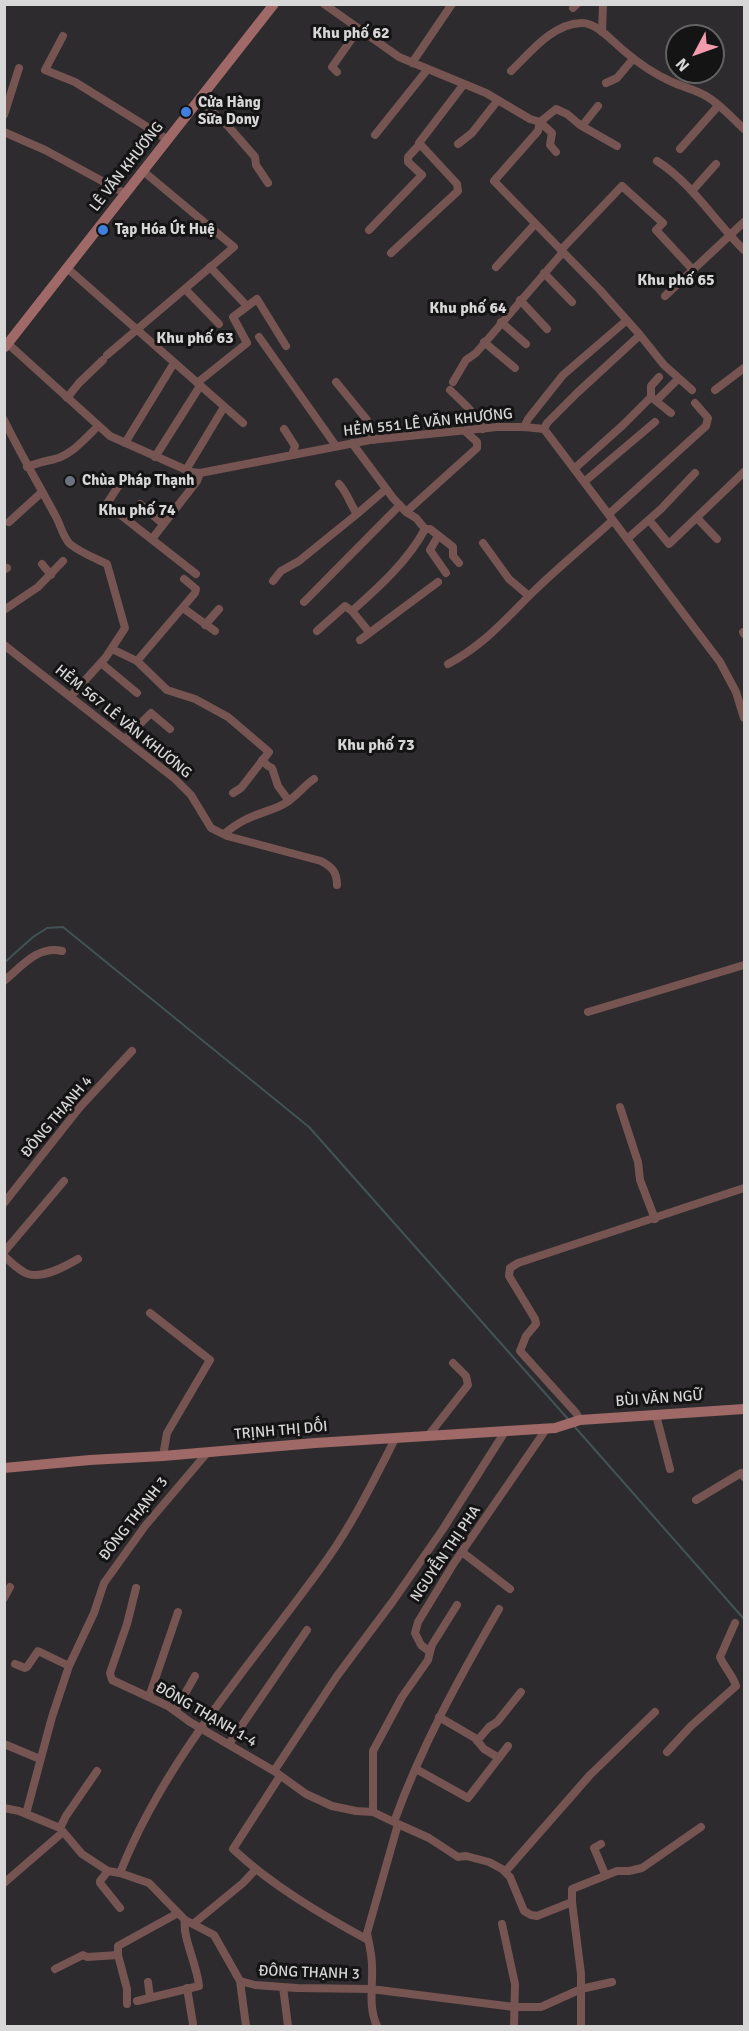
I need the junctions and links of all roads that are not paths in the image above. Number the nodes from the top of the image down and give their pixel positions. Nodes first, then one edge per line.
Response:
1 (274, 4) edge
2 (324, 4) edge
3 (452, 4) edge
4 (603, 4) edge
5 (358, 30) junction
6 (602, 32) junction
7 (63, 36) dead end
8 (633, 59) junction
9 (412, 63) junction
10 (19, 68) dead end
11 (427, 69) junction
12 (511, 71) dead end
13 (337, 72) dead end
14 (606, 83) dead end
15 (464, 84) junction
16 (199, 100) junction
17 (498, 100) junction
18 (598, 106) dead end
19 (718, 106) junction
20 (4, 115) edge
21 (540, 122) junction
22 (582, 126) junction
23 (744, 129) edge
24 (4, 132) edge
25 (375, 135) dead end
26 (168, 140) junction
27 (420, 144) junction
28 (458, 144) dead end
29 (617, 146) dead end
30 (680, 149) dead end
31 (556, 152) dead end
32 (657, 161) dead end
33 (716, 164) dead end
34 (143, 171) junction
35 (268, 183) dead end
36 (692, 191) junction
37 (126, 194) junction
38 (744, 222) edge
39 (535, 224) junction
40 (369, 230) dead end
41 (730, 236) junction
42 (744, 250) edge
43 (562, 251) junction
44 (391, 253) dead end
45 (210, 267) junction
46 (496, 267) dead end
47 (67, 268) junction
48 (693, 270) junction
49 (544, 273) junction
50 (185, 289) junction
51 (665, 296) dead end
52 (520, 300) junction
53 (572, 302) dead end
54 (247, 306) junction
55 (627, 320) junction
56 (501, 322) junction
57 (219, 324) dead end
58 (136, 328) junction
59 (546, 329) dead end
60 (640, 335) junction
61 (259, 337) dead end
62 (484, 342) junction
63 (526, 344) dead end
64 (286, 346) dead end
65 (5, 347) edge
66 (174, 363) junction
67 (515, 368) dead end
68 (744, 368) edge
69 (659, 377) dead end
70 (678, 379) junction
71 (336, 382) dead end
72 (198, 384) junction
73 (692, 390) dead end
74 (715, 390) dead end
75 (68, 398) junction
76 (654, 399) junction
77 (695, 403) dead end
78 (224, 407) junction
79 (671, 413) dead end
80 (4, 420) edge
81 (655, 422) dead end
82 (243, 423) dead end
83 (97, 427) junction
84 (524, 427) junction
85 (284, 429) dead end
86 (483, 429) junction
87 (544, 429) junction
88 (465, 431) junction
89 (374, 440) junction
90 (125, 443) junction
91 (352, 443) junction
92 (336, 446) junction
93 (292, 455) junction
94 (155, 456) junction
95 (27, 467) junction
96 (574, 469) junction
97 (186, 470) junction
98 (744, 472) edge
99 (201, 473) junction
100 (695, 473) dead end
101 (123, 479) dead end
102 (584, 482) junction
103 (339, 484) dead end
104 (386, 489) junction
105 (42, 492) junction
106 (140, 504) dead end
107 (400, 505) junction
108 (406, 512) junction
109 (357, 514) junction
110 (611, 517) junction
111 (697, 518) junction
112 (649, 520) junction
113 (9, 522) dead end
114 (164, 524) junction
115 (425, 529) junction
116 (438, 536) junction
117 (717, 538) dead end
118 (152, 539) junction
119 (627, 539) junction
120 (483, 543) dead end
121 (63, 561) dead end
122 (459, 563) dead end
123 (42, 564) dead end
124 (446, 573) dead end
125 (196, 574) dead end
126 (51, 575) junction
127 (184, 579) dead end
128 (273, 581) dead end
129 (438, 582) dead end
130 (529, 596) junction
131 (304, 602) dead end
132 (183, 608) junction
133 (219, 609) dead end
134 (4, 610) edge
135 (352, 611) junction
136 (205, 625) junction
137 (215, 631) dead end
138 (317, 631) dead end
139 (369, 632) junction
140 (360, 640) dead end
141 (4, 645) edge
142 (112, 649) junction
143 (137, 661) junction
144 (101, 663) junction
145 (448, 664) dead end
146 (137, 693) dead end
147 (71, 696) junction
148 (744, 718) edge
149 (170, 729) dead end
150 (125, 739) junction
151 (262, 760) junction
152 (314, 779) dead end
153 (233, 793) dead end
154 (289, 801) junction
155 (224, 834) junction
156 (337, 885) dead end
157 (62, 951) dead end
158 (744, 965) edge
159 (4, 981) edge
160 (588, 1012) dead end
161 (132, 1050) dead end
162 (620, 1107) dead end
163 (64, 1181) dead end
164 (744, 1188) edge
165 (4, 1203) edge
166 (655, 1219) junction
167 (4, 1254) edge
168 (78, 1259) dead end
169 (150, 1313) dead end
170 (453, 1363) dead end
171 (744, 1409) edge
172 (656, 1414) junction
173 (578, 1421) junction
174 (559, 1426) joint
175 (547, 1428) junction
176 (506, 1430) junction
177 (428, 1436) junction
178 (395, 1439) junction
179 (207, 1453) junction
180 (163, 1456) junction
181 (4, 1468) edge
182 (670, 1469) dead end
183 (744, 1477) edge
184 (696, 1500) dead end
185 (462, 1552) junction
186 (10, 1587) dead end
187 (136, 1588) dead end
188 (510, 1589) dead end
189 (4, 1598) edge
190 (457, 1605) dead end
191 (499, 1610) dead end
192 (178, 1612) dead end
193 (735, 1623) dead end
194 (307, 1630) dead end
195 (430, 1652) junction
196 (15, 1664) dead end
197 (69, 1666) junction
198 (195, 1676) dead end
199 (521, 1692) dead end
200 (149, 1697) junction
201 (175, 1711) junction
202 (656, 1712) dead end
203 (439, 1718) junction
204 (202, 1728) junction
205 (477, 1741) junction
206 (4, 1744) edge
207 (229, 1744) junction
208 (508, 1746) dead end
209 (667, 1752) dead end
210 (499, 1758) junction
211 (40, 1759) junction
212 (416, 1769) junction
213 (97, 1771) dead end
214 (277, 1773) junction
215 (4, 1808) edge
216 (373, 1812) junction
217 (26, 1814) junction
218 (396, 1823) junction
219 (701, 1827) dead end
220 (62, 1830) junction
221 (601, 1844) dead end
222 (256, 1869) junction
223 (108, 1871) junction
224 (505, 1872) junction
225 (120, 1873) junction
226 (605, 1874) junction
227 (4, 1883) edge
228 (572, 1902) junction
229 (120, 1908) dead end
230 (178, 1913) junction
231 (184, 1920) junction
232 (193, 1924) junction
233 (502, 1924) dead end
234 (368, 1940) junction
235 (118, 1955) junction
236 (55, 1969) dead end
237 (240, 1981) junction
238 (148, 1982) dead end
239 (612, 1982) dead end
240 (283, 1987) junction
241 (187, 1988) junction
242 (371, 1989) junction
243 (581, 1989) junction
244 (150, 1997) junction
245 (137, 2001) dead end
246 (127, 2004) dead end
247 (514, 2007) junction
248 (192, 2024) dead end
249 (246, 2026) edge
250 (288, 2026) edge
251 (377, 2026) edge
252 (514, 2026) edge
253 (581, 2026) edge

1 - 16 main road, LÊ VĂN KHƯƠNG
2 - 5 street
3 - 9 street
4 - 6 street
5 - 9 street
5 - 13 street
6 - 8 street
6 - 12 street
7 - 26 street
8 - 14 street
8 - 19 street
9 - 11 street
10 - 20 street
11 - 15 street
11 - 25 street
15 - 17 street
15 - 27 street
16 - 26 main road, LÊ VĂN KHƯƠNG
16 - 35 street
17 - 21 street
17 - 28 street
18 - 22 street
19 - 23 street
19 - 30 street
21 - 22 street
21 - 31 street
21 - 39 street
22 - 29 street
24 - 37 street
26 - 34 main road, LÊ VĂN KHƯƠNG
27 - 40 street
27 - 44 street
32 - 36 street
33 - 36 street
34 - 37 main road, LÊ VĂN KHƯƠNG
34 - 45 street
36 - 41 street
37 - 47 main road, LÊ VĂN KHƯƠNG
38 - 41 street
39 - 43 street
39 - 46 street
41 - 42 street
41 - 48 street
43 - 48 street
43 - 49 street
43 - 55 street
45 - 50 street
45 - 54 street
47 - 58 street
47 - 65 main road, LÊ VĂN KHƯƠNG
48 - 51 street
49 - 52 street
49 - 53 street
50 - 57 street
50 - 58 street
52 - 56 street
52 - 59 street
54 - 64 street
54 - 72 street
55 - 60 street
55 - 84 street
56 - 62 street
56 - 63 street
58 - 66 street
58 - 75 street
60 - 70 street
60 - 87 street
61 - 92 street
62 - 67 street
62 - 86 street
65 - 75 street, HẺM 551 LÊ VĂN KHƯƠNG
66 - 72 street
66 - 90 street
68 - 74 street
69 - 76 street
70 - 73 street
70 - 76 street
71 - 89 street
72 - 78 street
72 - 94 street
75 - 83 street, HẺM 551 LÊ VĂN KHƯƠNG
76 - 79 street
76 - 96 street
77 - 110 street
78 - 82 street
78 - 97 street
80 - 95 street
81 - 102 street
83 - 90 street, HẺM 551 LÊ VĂN KHƯƠNG
83 - 95 street
84 - 86 street, HẺM 551 LÊ VĂN KHƯƠNG
84 - 87 street, HẺM 551 LÊ VĂN KHƯƠNG
85 - 93 street
86 - 88 street, HẺM 551 LÊ VĂN KHƯƠNG
87 - 96 street
88 - 89 street, HẺM 551 LÊ VĂN KHƯƠNG
88 - 108 street
89 - 91 street, HẺM 551 LÊ VĂN KHƯƠNG
90 - 94 street, HẺM 551 LÊ VĂN KHƯƠNG
91 - 92 street, HẺM 551 LÊ VĂN KHƯƠNG
91 - 104 street
92 - 93 street, HẺM 551 LÊ VĂN KHƯƠNG
93 - 99 street, HẺM 551 LÊ VĂN KHƯƠNG
94 - 97 street, HẺM 551 LÊ VĂN KHƯƠNG
95 - 105 street
96 - 102 street
97 - 99 street, HẺM 551 LÊ VĂN KHƯƠNG
98 - 111 street
99 - 114 street
100 - 112 street
101 - 118 street
102 - 110 street
103 - 109 street
104 - 107 street
104 - 109 street
105 - 113 street
105 - 142 street
106 - 114 street
107 - 108 street
107 - 131 street
108 - 115 street
109 - 128 street
110 - 119 street
110 - 130 street
111 - 112 street
111 - 117 street
112 - 119 street
114 - 118 street
115 - 116 street
115 - 135 street
116 - 122 street
116 - 124 street
118 - 125 street
119 - 148 street
120 - 130 street
121 - 126 street
123 - 126 street
126 - 134 street
127 - 132 street
129 - 139 street
130 - 145 street
132 - 136 street
132 - 143 street
133 - 136 street
135 - 138 street
135 - 139 street
136 - 137 street
139 - 140 street
141 - 147 street, HẺM 567 LÊ VĂN KHƯƠNG
142 - 143 street
142 - 144 street
143 - 151 street
144 - 146 street
144 - 147 street
147 - 150 street, HẺM 567 LÊ VĂN KHƯƠNG
149 - 150 street
150 - 155 street, HẺM 567 LÊ VĂN KHƯƠNG
151 - 153 street
151 - 154 street
152 - 154 street
154 - 155 street
155 - 156 street, HẺM 567 LÊ VĂN KHƯƠNG
157 - 159 street
158 - 160 street
161 - 165 street, ĐÔNG THẠNH 4
162 - 166 street
163 - 167 street
164 - 166 street
166 - 173 street
167 - 168 street
169 - 180 street
170 - 177 street
171 - 172 main road, BÙI VĂN NGỮ
172 - 173 main road, BÙI VĂN NGỮ
172 - 182 street
173 - 174 main road, BÙI VĂN NGỮ
174 - 175 main road, TRỊNH THỊ DỐI
175 - 176 main road, TRỊNH THỊ DỐI
175 - 185 street, NGUYỄN THỊ PHA
176 - 177 main road, TRỊNH THỊ DỐI
176 - 214 street
177 - 178 main road, TRỊNH THỊ DỐI
178 - 179 main road, TRỊNH THỊ DỐI
178 - 204 street
179 - 180 main road, TRỊNH THỊ DỐI
179 - 197 street, ĐÔNG THẠNH 3
180 - 181 main road, TRỊNH THỊ DỐI
183 - 184 street
185 - 188 street
185 - 195 street, NGUYỄN THỊ PHA
186 - 189 street
187 - 200 street, ĐÔNG THẠNH 1-4
190 - 195 street
191 - 203 street
192 - 200 street
193 - 209 street
194 - 207 street
195 - 216 street
196 - 197 street
197 - 211 street, ĐÔNG THẠNH 3
198 - 201 street
199 - 205 street
200 - 201 street, ĐÔNG THẠNH 1-4
201 - 204 street, ĐÔNG THẠNH 1-4
202 - 224 street
203 - 205 street
203 - 212 street
204 - 207 street, ĐÔNG THẠNH 1-4
204 - 225 street
205 - 210 street
206 - 211 street
207 - 214 street, ĐÔNG THẠNH 1-4
208 - 210 street
210 - 212 street
211 - 217 street, ĐÔNG THẠNH 3
212 - 218 street
213 - 220 street
214 - 216 street, ĐÔNG THẠNH 1-4
214 - 222 street
215 - 217 street, ĐÔNG THẠNH 3
216 - 218 street
217 - 220 street, ĐÔNG THẠNH 3
218 - 224 street
218 - 234 street
219 - 226 street
220 - 223 street, ĐÔNG THẠNH 3
220 - 227 street
221 - 226 street
222 - 232 street
222 - 234 street
223 - 225 street, ĐÔNG THẠNH 3
223 - 229 street
224 - 228 street
225 - 230 street, ĐÔNG THẠNH 3
226 - 228 street
228 - 243 street
230 - 231 street, ĐÔNG THẠNH 3
230 - 235 street
231 - 232 street, ĐÔNG THẠNH 3
231 - 241 street
232 - 237 street, ĐÔNG THẠNH 3
233 - 247 street
234 - 242 street
235 - 236 street
235 - 246 street
237 - 240 street, ĐÔNG THẠNH 3
237 - 249 street
238 - 244 street
239 - 243 street
240 - 242 street, ĐÔNG THẠNH 3
240 - 250 street
241 - 244 street
241 - 248 street
242 - 247 street
242 - 251 street
243 - 247 street
243 - 253 street
244 - 245 street
247 - 252 street

